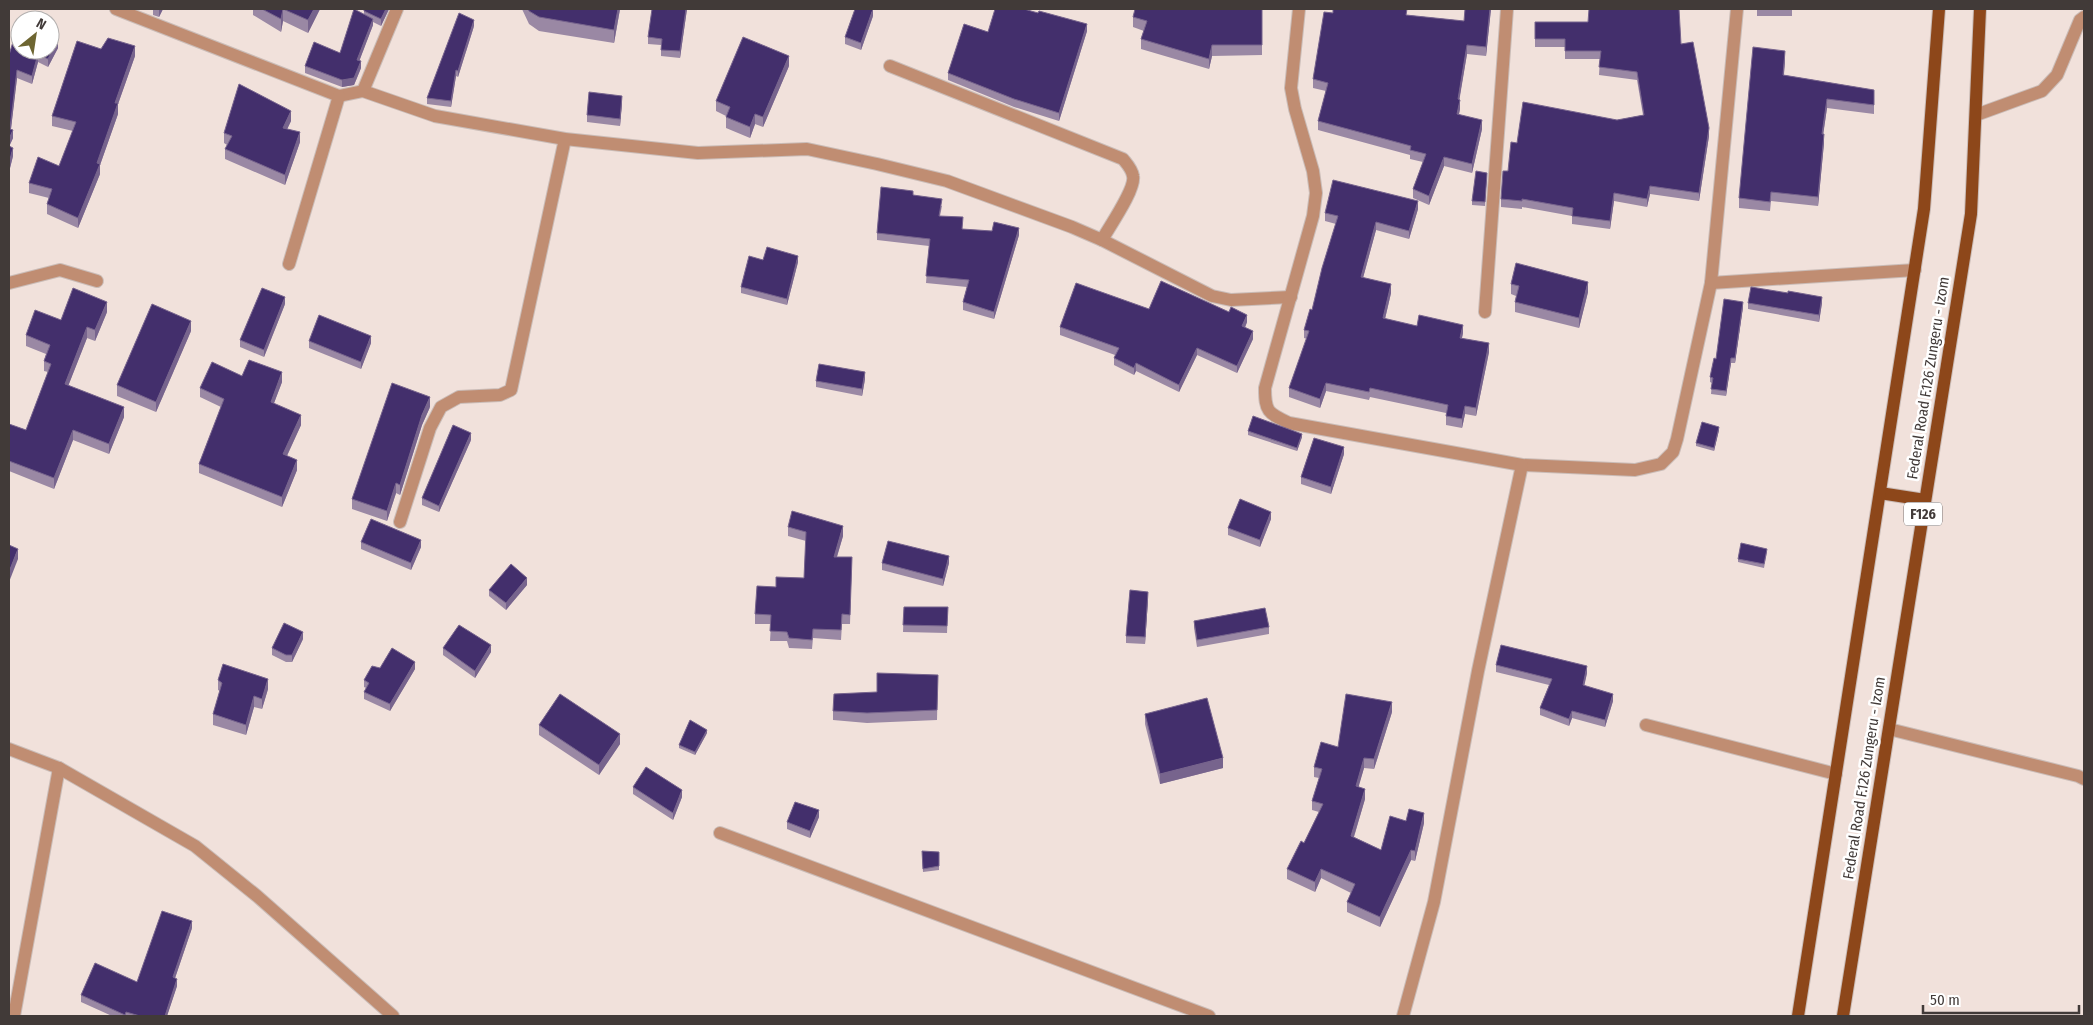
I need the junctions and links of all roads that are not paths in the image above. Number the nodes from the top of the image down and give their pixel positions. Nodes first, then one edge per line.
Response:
1 (116, 9) edge
2 (397, 9) edge
3 (1299, 9) edge
4 (1507, 9) edge
5 (1738, 9) edge
6 (1939, 9) edge
7 (1980, 9) edge
8 (2084, 17) edge
9 (890, 66) dead end
10 (363, 91) junction
11 (339, 96) junction
12 (1976, 115) junction
13 (566, 139) junction
14 (1102, 240) junction
15 (289, 264) dead end
16 (1915, 270) junction
17 (97, 281) dead end
18 (9, 283) edge
19 (1712, 283) junction
20 (1291, 297) junction
21 (1486, 312) dead end
22 (1522, 465) junction
23 (1880, 493) junction
24 (1925, 500) junction
25 (400, 522) dead end
26 (1646, 725) dead end
27 (1889, 729) junction
28 (9, 749) edge
29 (59, 768) junction
30 (1836, 774) junction
31 (2084, 779) edge
32 (720, 833) dead end
33 (14, 1016) edge
34 (393, 1016) edge
35 (1209, 1016) edge
36 (1402, 1016) edge
37 (1798, 1016) edge
38 (1843, 1016) edge

1 - 11 street
2 - 10 street
3 - 20 street
4 - 21 street
5 - 19 street
6 - 16 main road, Federal Road F.126 Zungeru - Izom
7 - 12 main road, Federal Road F.126 Zungeru - Izom / F126
8 - 12 street
9 - 14 street
10 - 11 street
10 - 13 street
11 - 15 street
12 - 24 main road, Federal Road F.126 Zungeru - Izom / F126
13 - 14 street
13 - 25 street
14 - 20 street
16 - 19 street
16 - 23 main road, Federal Road F.126 Zungeru - Izom
17 - 18 street
19 - 22 street
20 - 22 street
22 - 36 street
23 - 24 main road
23 - 30 main road, Federal Road F.126 Zungeru - Izom
24 - 27 main road, Federal Road F.126 Zungeru - Izom / F126
26 - 30 street
27 - 31 street
27 - 38 main road, Federal Road F.126 Zungeru - Izom / F126
28 - 29 street
29 - 33 street
29 - 34 street
30 - 37 main road, Federal Road F.126 Zungeru - Izom
32 - 35 street

